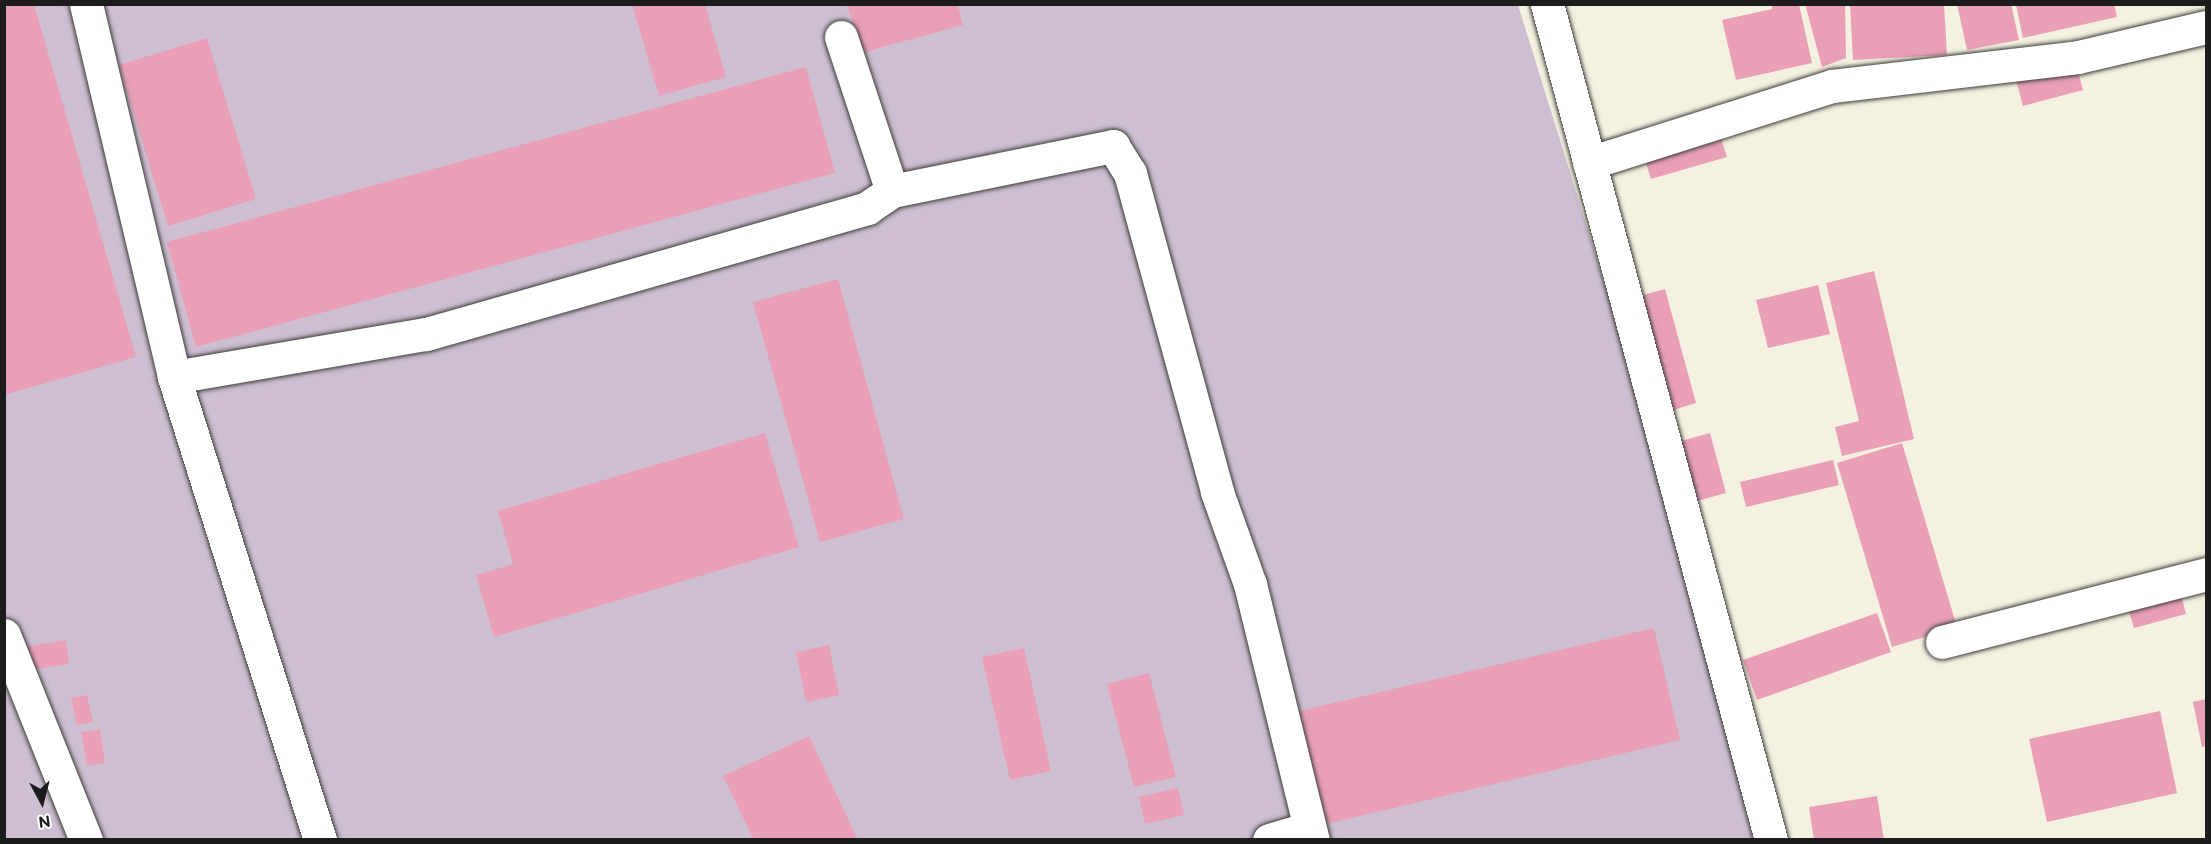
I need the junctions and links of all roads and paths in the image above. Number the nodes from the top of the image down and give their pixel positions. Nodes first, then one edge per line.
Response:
1 (86, 4) edge
2 (1547, 4) edge
3 (2206, 27) edge
4 (841, 37) dead end
5 (1589, 163) junction
6 (892, 191) junction
7 (174, 377) junction
8 (2206, 574) edge
9 (4, 635) edge
10 (1942, 642) dead end
11 (1311, 834) edge
12 (86, 840) edge
13 (320, 840) edge
14 (1269, 840) edge
15 (1771, 840) edge

1 - 7 street
2 - 5 street
3 - 5 street
4 - 6 street
5 - 15 street
6 - 7 street
6 - 11 street
7 - 13 street
8 - 10 street
9 - 12 street
11 - 14 street

